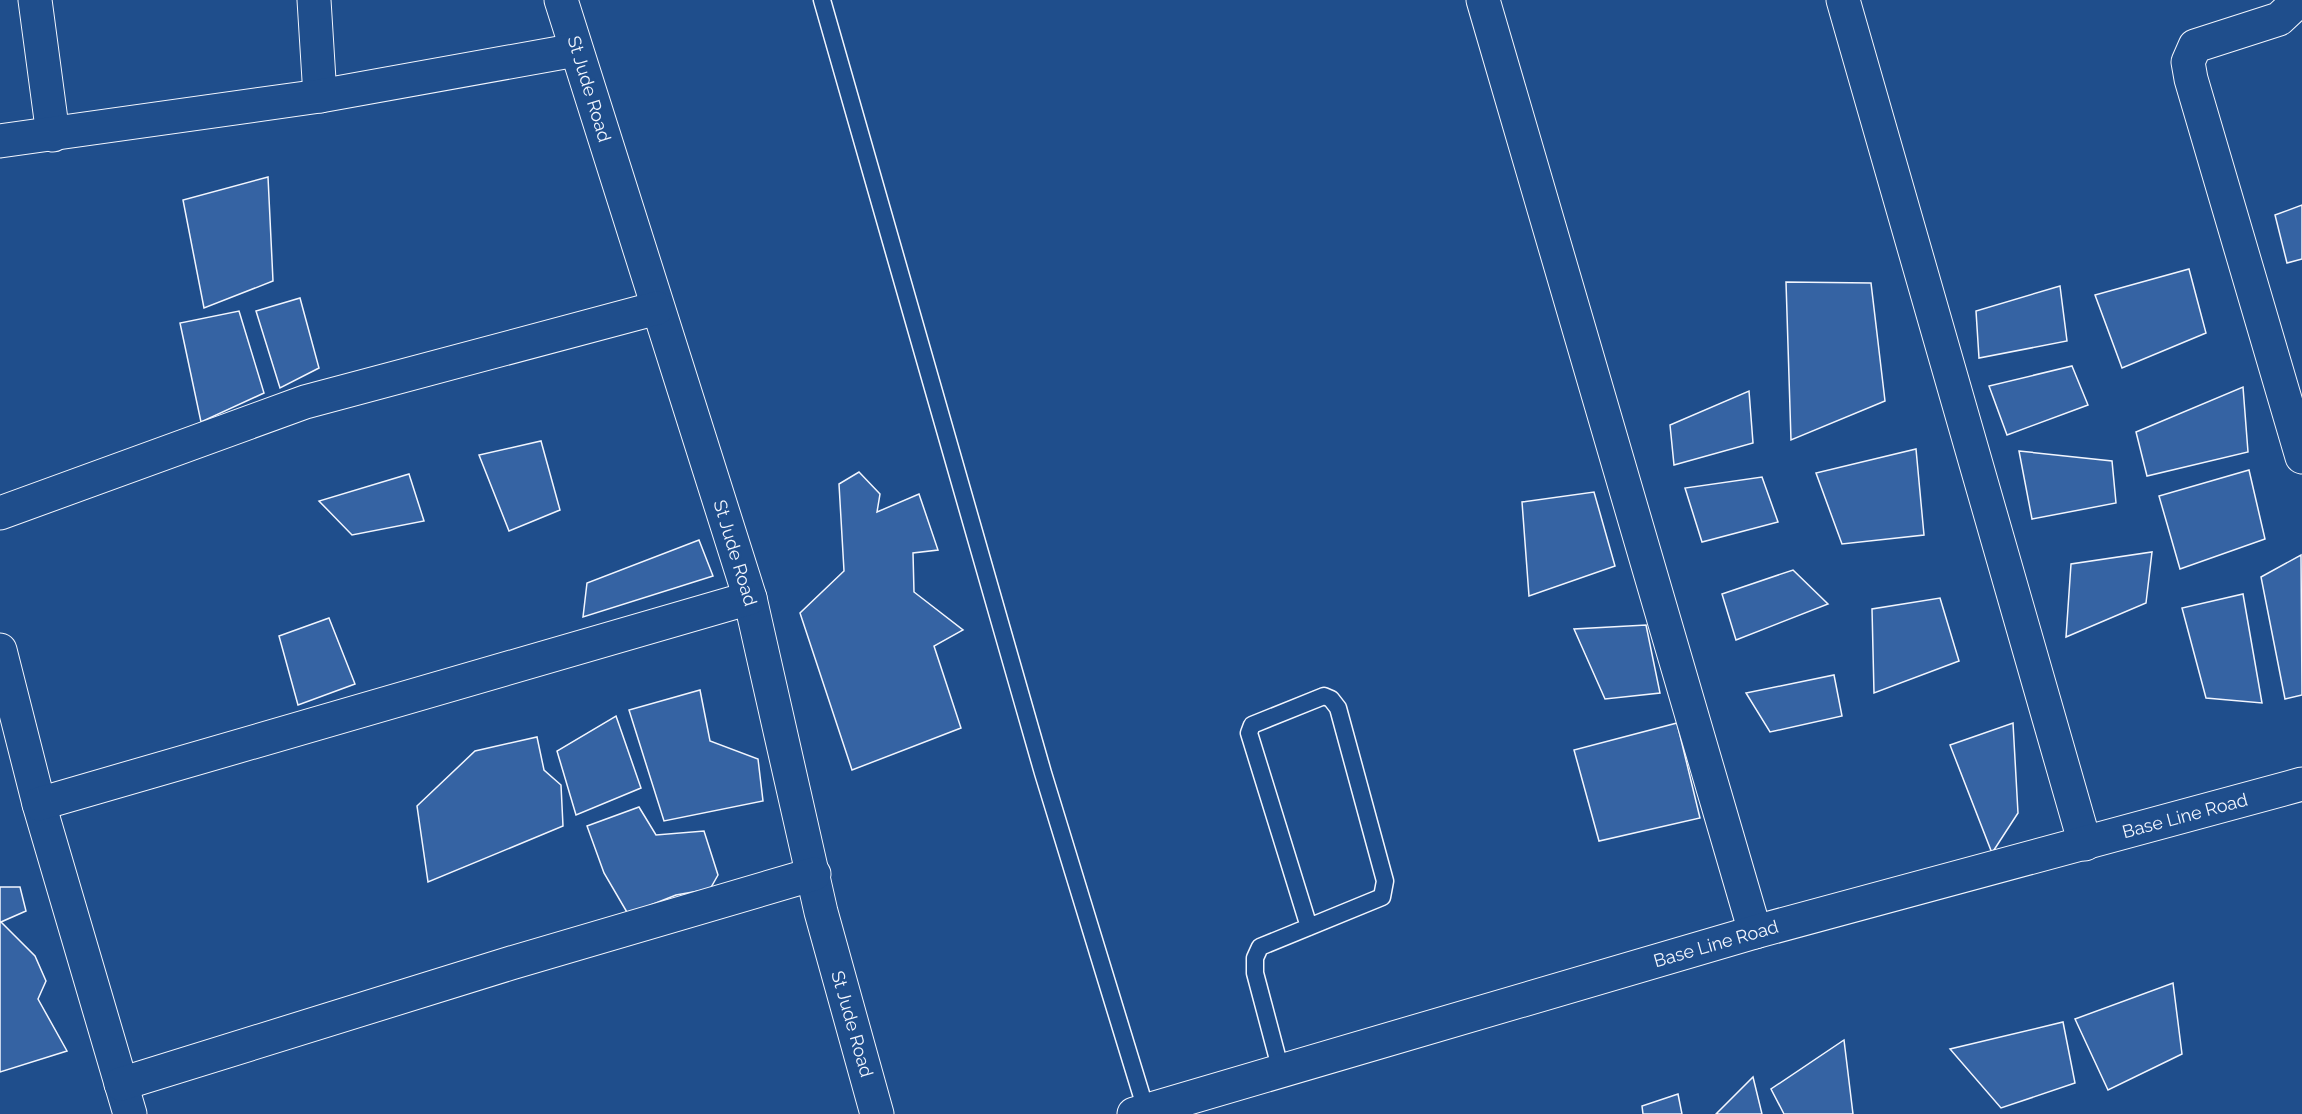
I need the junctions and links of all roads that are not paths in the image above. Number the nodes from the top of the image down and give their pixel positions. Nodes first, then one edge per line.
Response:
1 (35, 0) edge
2 (314, 0) edge
3 (561, 0) edge
4 (822, 0) edge
5 (1484, 0) edge
6 (1843, 0) edge
7 (2296, 0) edge
8 (576, 50) junction
9 (320, 96) junction
10 (53, 135) junction
11 (0, 141) edge
12 (657, 308) junction
13 (2302, 457) edge
14 (0, 513) edge
15 (750, 598) junction
16 (0, 650) edge
17 (2302, 784) edge
18 (39, 804) junction
19 (2085, 843) junction
20 (814, 874) junction
21 (1309, 927) junction
22 (1755, 932) junction
23 (1281, 1071) junction
24 (125, 1099) edge
25 (1140, 1112) edge
26 (877, 1114) edge

1 - 10 street
2 - 9 street
3 - 8 street, St Jude Road
4 - 25 lane
5 - 22 street
6 - 19 street
7 - 13 street
8 - 9 street
8 - 12 street, St Jude Road
9 - 10 street
10 - 11 street
12 - 14 street
12 - 15 street, St Jude Road
15 - 18 street
15 - 20 street, St Jude Road
16 - 18 street
17 - 19 street, Base Line Road
18 - 24 street
19 - 22 street, Base Line Road
20 - 24 street
20 - 26 street, St Jude Road
21 - 21 lane
21 - 23 lane
22 - 23 street, Base Line Road
23 - 25 street, Base Line Road

